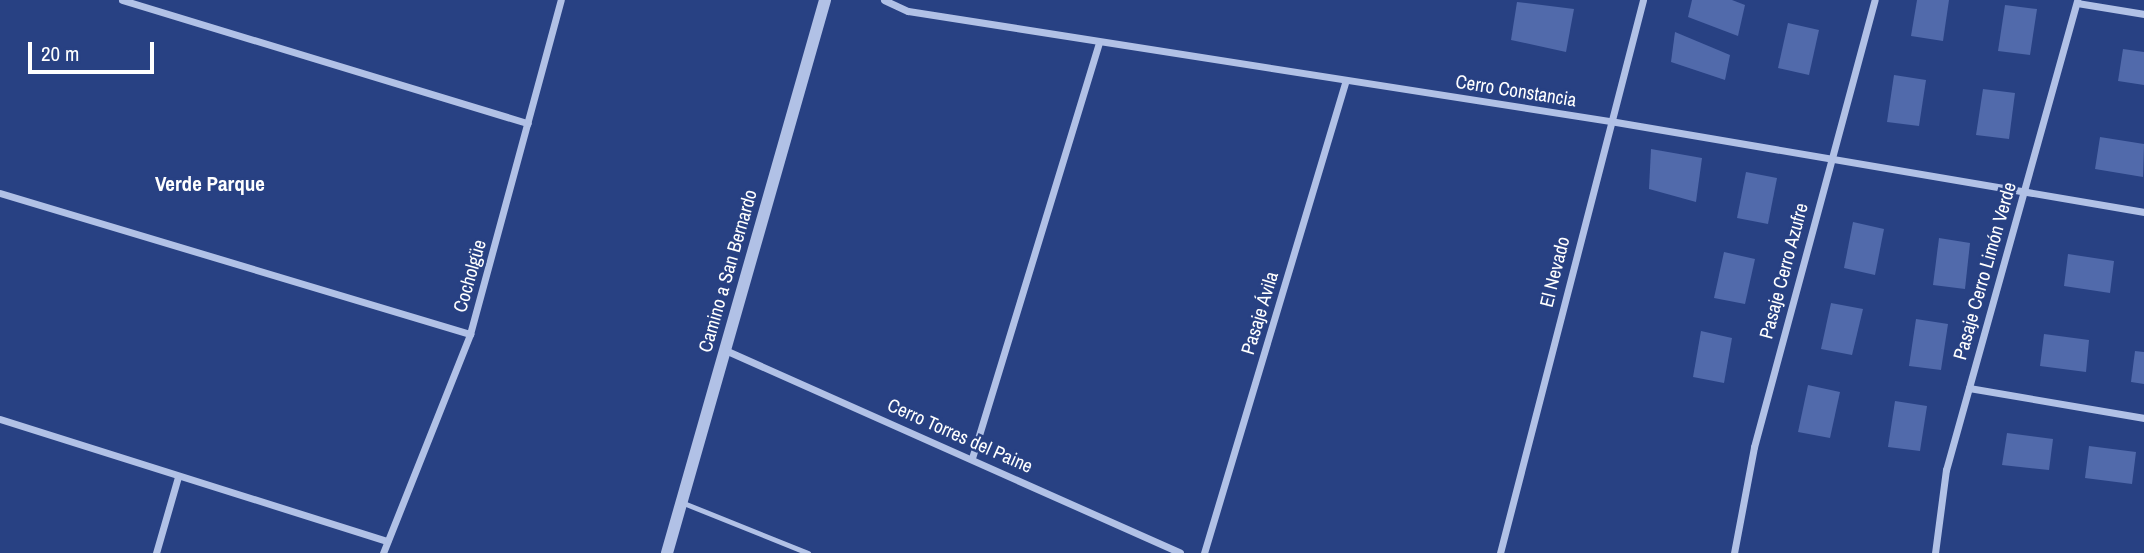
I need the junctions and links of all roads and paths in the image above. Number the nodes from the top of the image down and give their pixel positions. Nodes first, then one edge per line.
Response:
1 (122, 0) edge
2 (561, 0) edge
3 (825, 0) edge
4 (884, 0) edge
5 (1643, 0) edge
6 (1875, 0) edge
7 (2077, 1) edge
8 (2144, 14) edge
9 (1099, 42) junction
10 (1346, 81) junction
11 (1610, 121) junction
12 (528, 123) junction
13 (1830, 159) junction
14 (2024, 192) junction
15 (0, 193) edge
16 (2144, 212) edge
17 (470, 334) junction
18 (725, 350) junction
19 (1969, 388) junction
20 (2144, 418) edge
21 (0, 419) edge
22 (972, 458) junction
23 (178, 477) junction
24 (681, 502) junction
25 (387, 541) junction
26 (156, 553) edge
27 (383, 553) edge
28 (667, 553) edge
29 (808, 553) edge
30 (1180, 553) edge
31 (1204, 553) edge
32 (1500, 553) edge
33 (1734, 553) edge
34 (1935, 553) edge

1 - 12 street
2 - 12 street, Cocholgüe
3 - 18 street, Camino a San Bernardo
4 - 9 street, Cerro Constancia
5 - 11 street, El Nevado
6 - 13 street, Pasaje Cerro Azufre
7 - 8 street
7 - 14 street, Pasaje Cerro Limón Verde
9 - 10 street, Cerro Constancia
9 - 22 street
10 - 11 street, Cerro Constancia
10 - 31 street, Pasaje Ávila
11 - 13 street, Cerro Constancia
11 - 32 street, El Nevado
12 - 17 street, Cocholgüe
13 - 14 street, Cerro Constancia
13 - 33 street, Pasaje Cerro Azufre
14 - 16 street, Cerro Constancia
14 - 19 street, Pasaje Cerro Limón Verde
15 - 17 street
17 - 25 street, Cocholgüe
18 - 22 street, Cerro Torres del Paine
18 - 24 street, Camino a San Bernardo
19 - 20 street
19 - 34 street, Pasaje Cerro Limón Verde
21 - 23 street
22 - 30 street, Cerro Torres del Paine
23 - 25 street
23 - 26 street
24 - 28 street, Camino a San Bernardo
24 - 29 lane
25 - 27 street, Cocholgüe

